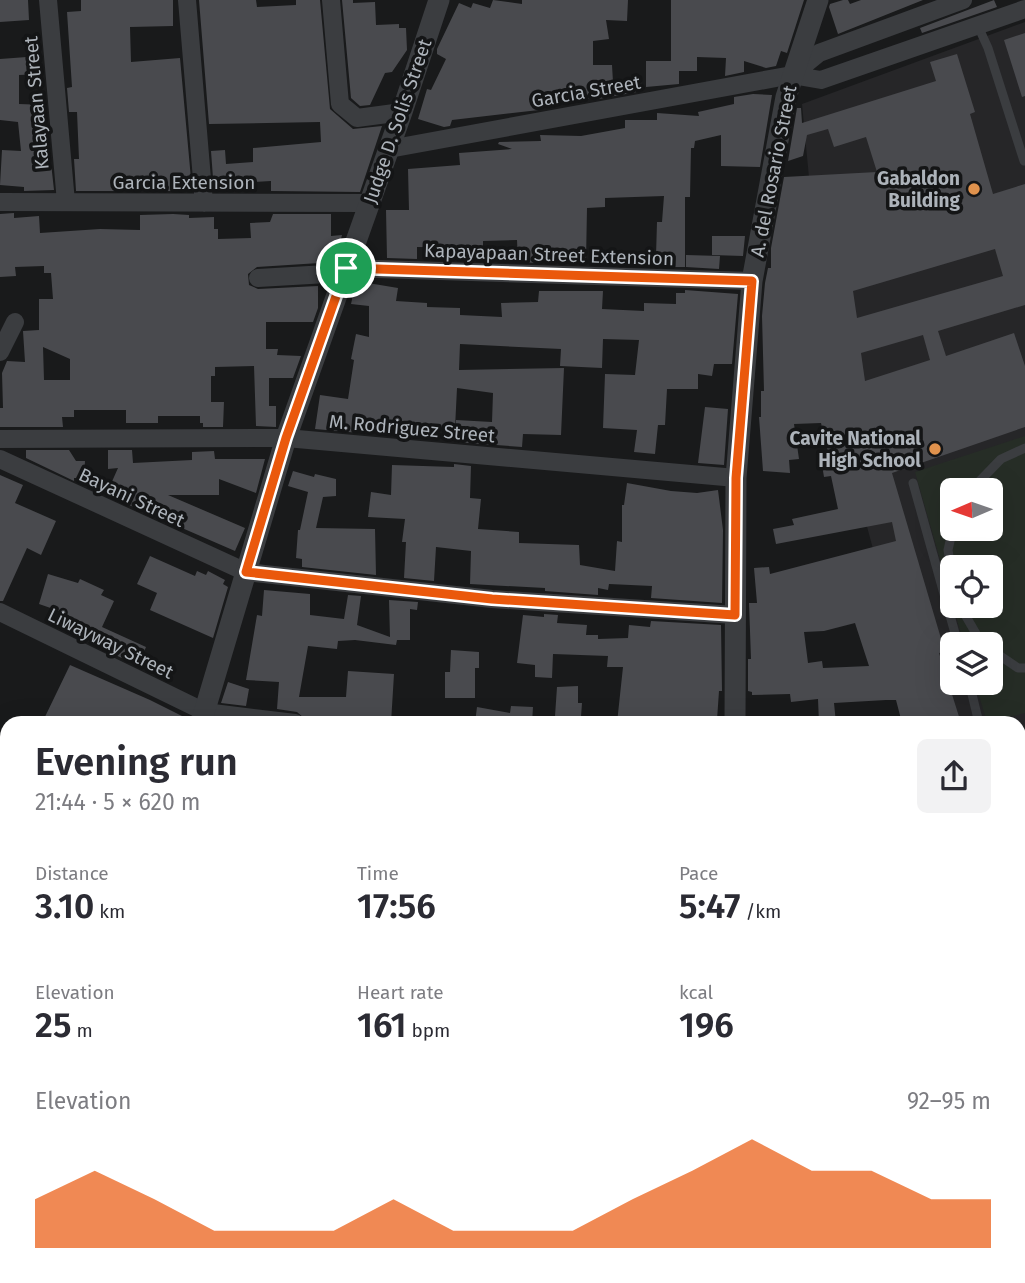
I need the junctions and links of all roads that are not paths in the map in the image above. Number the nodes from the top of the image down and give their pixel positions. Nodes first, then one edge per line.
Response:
1 (48, 0) edge
2 (187, 0) edge
3 (331, 0) edge
4 (439, 0) edge
5 (818, 0) edge
6 (963, 0) edge
7 (1025, 9) edge
8 (978, 26) junction
9 (792, 75) junction
10 (402, 112) junction
11 (388, 149) junction
12 (1024, 161) edge
13 (0, 202) edge
14 (66, 202) junction
15 (204, 203) junction
16 (368, 203) junction
17 (345, 271) junction
18 (258, 278) dead end
19 (752, 281) junction
20 (15, 321) dead end
21 (0, 352) edge
22 (286, 438) junction
23 (0, 439) edge
24 (1025, 448) edge
25 (0, 459) edge
26 (736, 478) junction
27 (983, 478) edge
28 (913, 483) dead end
29 (246, 572) junction
30 (0, 612) edge
31 (735, 615) junction
32 (955, 632) edge
33 (1003, 657) edge
34 (1025, 668) edge
35 (972, 695) edge
36 (201, 716) edge
37 (203, 716) edge
38 (735, 716) edge
39 (977, 716) edge

1 - 14 street, Kalayaan Street
2 - 15 street
3 - 10 street
4 - 10 street, Judge D. Solis Street
5 - 9 street, A. del Rosario Street
6 - 9 street, Garcia Street
7 - 8 street, Garcia Street
8 - 9 street, Garcia Street
8 - 12 lane
9 - 11 street, Garcia Street
9 - 19 street, A. del Rosario Street
10 - 11 street, Judge D. Solis Street
11 - 16 street, Judge D. Solis Street
13 - 14 street, Garcia Extension
14 - 15 street, Garcia Extension
15 - 16 street, Garcia Extension
16 - 17 street, Judge D. Solis Street
17 - 18 street, Kapayapaan Street Extension
17 - 19 street, Kapayapaan Street Extension
17 - 22 street, Judge D. Solis Street
19 - 26 street, A. del Rosario Street
20 - 21 street
22 - 23 street, M. Rodriguez Street
22 - 26 street, M. Rodriguez Street
22 - 29 street, Judge D. Solis Street
24 - 27 lane
25 - 29 street, Bayani Street
26 - 31 street, A. del Rosario Street
28 - 32 lane
29 - 31 street, Bayani Street
29 - 37 street, Judge D. Solis Street
30 - 36 street, Liwayway Street
31 - 38 street, A. del Rosario Street
33 - 34 lane
35 - 39 lane

